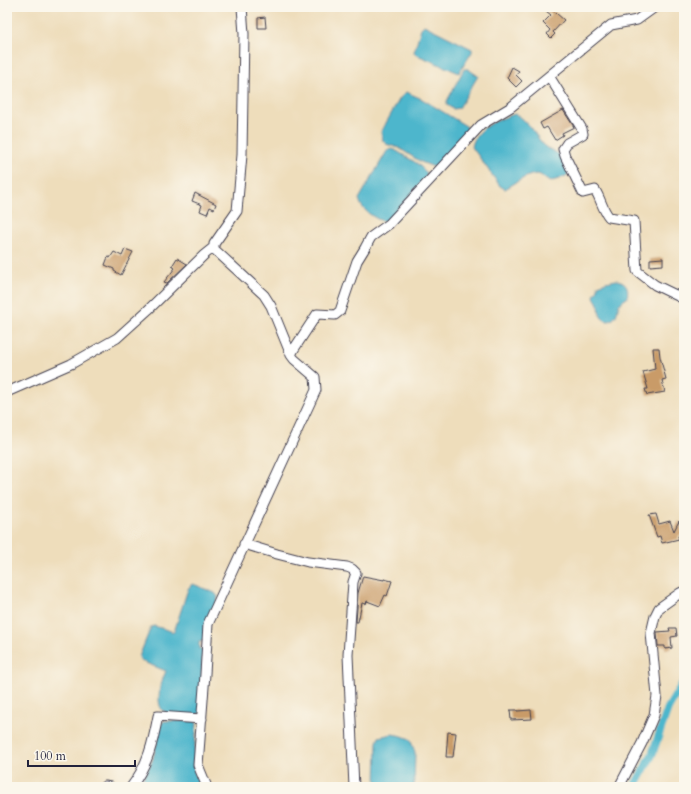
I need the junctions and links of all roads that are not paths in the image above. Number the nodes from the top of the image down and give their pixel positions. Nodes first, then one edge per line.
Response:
1 (242, 7) edge
2 (655, 7) edge
3 (549, 76) junction
4 (214, 247) junction
5 (684, 300) edge
6 (291, 356) junction
7 (7, 392) edge
8 (244, 544) junction
9 (684, 591) edge
10 (202, 719) junction
11 (104, 787) edge
12 (110, 787) edge
13 (131, 787) edge
14 (207, 787) edge
15 (354, 787) edge
16 (619, 787) edge

1 - 4 street
2 - 3 street
3 - 5 street
3 - 6 street
4 - 6 street
4 - 7 street
6 - 8 street
8 - 10 street
8 - 15 street
9 - 16 street
10 - 13 street
10 - 14 street
11 - 12 street

